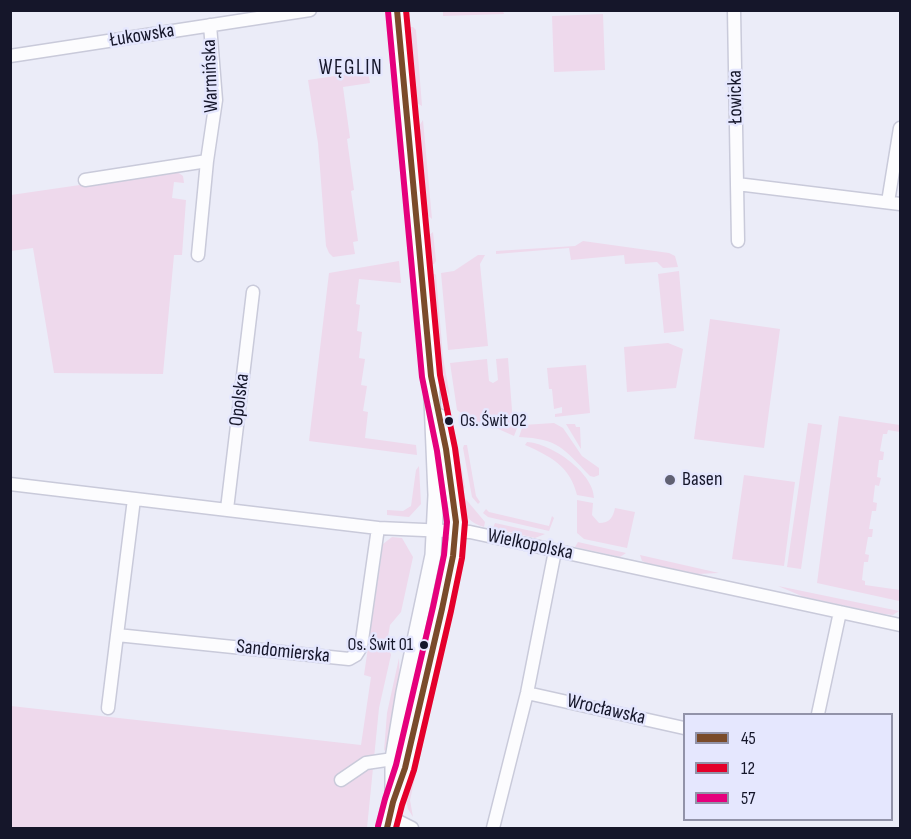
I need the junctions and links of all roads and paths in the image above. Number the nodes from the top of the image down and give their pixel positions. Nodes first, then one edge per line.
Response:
1 (310, 10) edge
2 (398, 10) edge
3 (735, 10) edge
4 (210, 25) junction
5 (10, 56) edge
6 (900, 128) edge
7 (207, 161) junction
8 (85, 180) dead end
9 (737, 184) junction
10 (894, 203) edge
11 (738, 240) dead end
12 (198, 255) dead end
13 (253, 292) dead end
14 (431, 376) junction
15 (10, 484) edge
16 (134, 499) junction
17 (227, 509) junction
18 (378, 528) junction
19 (435, 531) junction
20 (456, 531) junction
21 (555, 551) junction
22 (840, 612) junction
23 (900, 625) edge
24 (117, 635) junction
25 (527, 693) junction
26 (108, 708) dead end
27 (818, 713) edge
28 (683, 728) edge
29 (393, 759) junction
30 (341, 780) dead end
31 (390, 816) edge
32 (412, 828) edge
33 (493, 828) edge

1 - 4 street, Łukowska
2 - 14 street
3 - 9 street, Łowicka
4 - 5 street, Łukowska
4 - 7 street, Warmińska
6 - 10 street
7 - 8 street
7 - 12 street, Warmińska
9 - 10 street
9 - 11 street, Łowicka
13 - 17 street, Opolska
14 - 19 street
14 - 20 street
15 - 16 street, Wielkopolska
16 - 17 street, Wielkopolska
16 - 24 street
17 - 18 street, Wielkopolska
18 - 19 street, Wielkopolska
18 - 24 street, Sandomierska
19 - 20 street, Wielkopolska
19 - 29 street
20 - 21 street, Wielkopolska
20 - 31 street
21 - 22 street, Wielkopolska
21 - 25 street
22 - 23 street, Wielkopolska
22 - 27 street
24 - 26 street
25 - 28 street, Wrocławska
25 - 33 street
29 - 30 street
29 - 31 street
31 - 32 street

